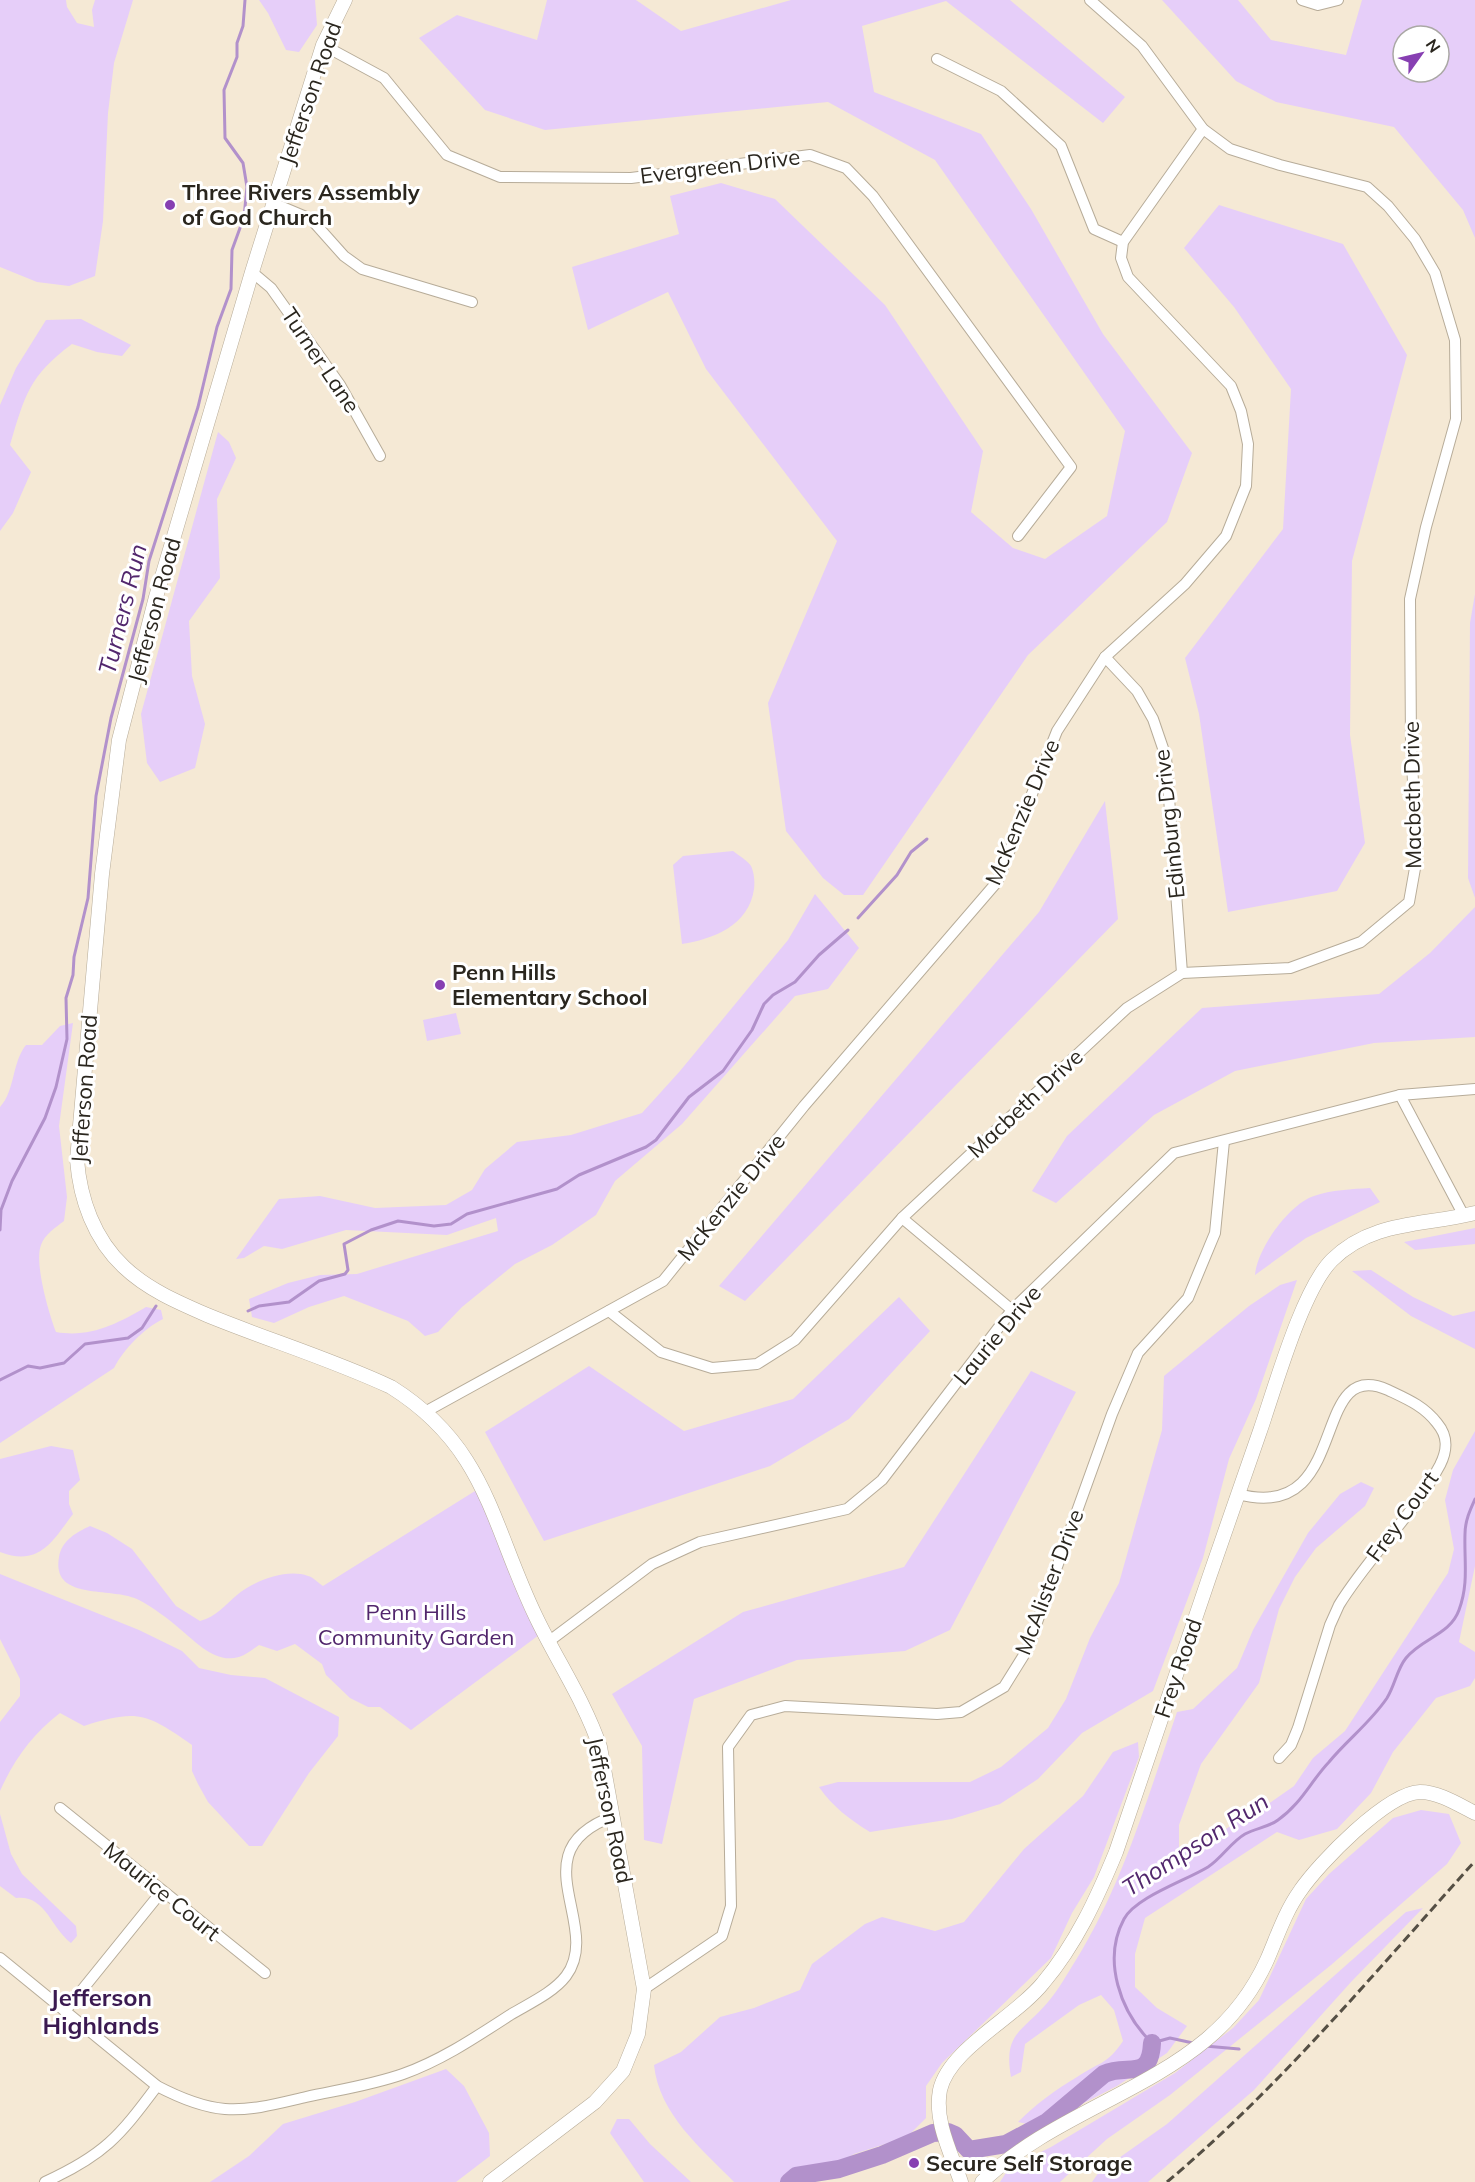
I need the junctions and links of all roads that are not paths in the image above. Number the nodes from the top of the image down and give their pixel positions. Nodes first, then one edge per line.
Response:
1 (345, 0) edge
2 (1090, 0) edge
3 (1302, 0) edge
4 (1338, 0) edge
5 (323, 45) junction
6 (937, 59) dead end
7 (1203, 129) junction
8 (273, 203) junction
9 (1123, 242) junction
10 (252, 272) junction
11 (472, 302) dead end
12 (380, 456) dead end
13 (1018, 536) dead end
14 (1105, 657) junction
15 (1182, 973) junction
16 (1475, 1089) edge
17 (1400, 1095) junction
18 (1224, 1141) junction
19 (1469, 1215) edge
20 (902, 1218) junction
21 (1012, 1310) junction
22 (609, 1311) junction
23 (425, 1412) junction
24 (1238, 1494) junction
25 (548, 1642) junction
26 (1279, 1758) dead end
27 (60, 1808) dead end
28 (1475, 1813) edge
29 (614, 1816) junction
30 (162, 1891) junction
31 (0, 1958) edge
32 (265, 1973) dead end
33 (644, 1989) junction
34 (65, 2011) junction
35 (157, 2086) junction
36 (45, 2182) edge
37 (490, 2182) edge
38 (961, 2182) edge
39 (982, 2182) edge

1 - 5 street, Jefferson Road
2 - 7 street, Macbeth Drive
3 - 4 street
5 - 8 street, Jefferson Road
5 - 13 street, Evergreen Drive
6 - 9 street
7 - 9 street
7 - 15 street, Macbeth Drive
8 - 10 street, Jefferson Road
8 - 11 street
9 - 14 street, McKenzie Drive
10 - 12 street, Turner Lane
10 - 23 street, Jefferson Road
14 - 15 street, Edinburg Drive
14 - 22 street, McKenzie Drive
15 - 20 street, Macbeth Drive
16 - 17 street, Laurie Drive
17 - 18 street, Laurie Drive
17 - 19 street
18 - 21 street, Laurie Drive
18 - 33 street, McAlister Drive
19 - 24 street, Frey Road
20 - 21 street
20 - 22 street, Macbeth Drive
21 - 25 street, Laurie Drive
22 - 23 street, McKenzie Drive
23 - 25 street, Jefferson Road
24 - 26 street, Frey Court
24 - 38 street, Frey Road
25 - 29 street, Jefferson Road
27 - 30 street, Maurice Court
28 - 39 street
29 - 33 street, Jefferson Road
29 - 35 street
30 - 32 street, Maurice Court
30 - 34 street
31 - 34 street
33 - 37 street, Jefferson Road
34 - 35 street
35 - 36 street

